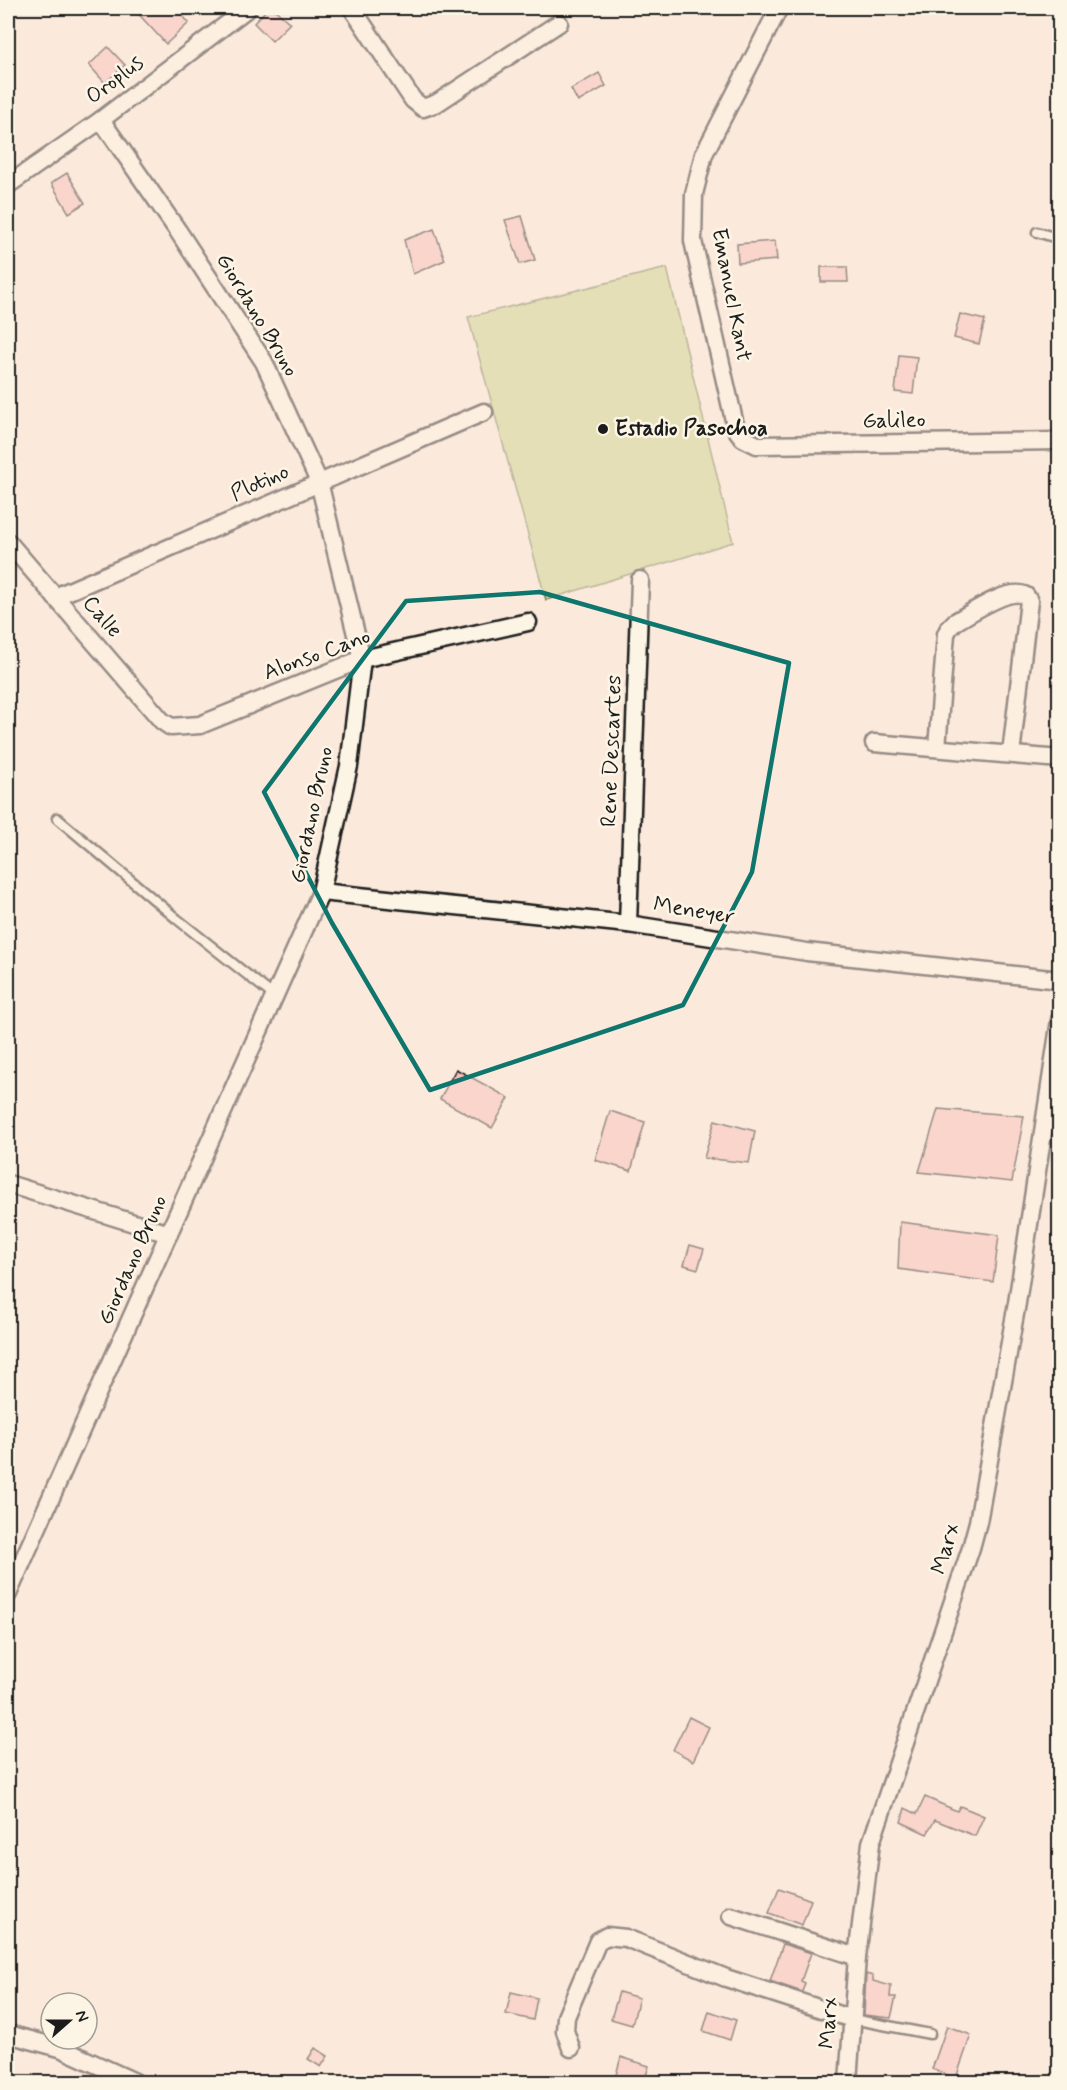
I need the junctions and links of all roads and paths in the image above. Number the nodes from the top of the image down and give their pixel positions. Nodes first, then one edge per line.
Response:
1 (248, 8) edge
2 (352, 8) edge
3 (773, 10) edge
4 (558, 23) dead end
5 (101, 120) junction
6 (8, 185) edge
7 (1036, 232) dead end
8 (1059, 239) edge
9 (484, 412) dead end
10 (736, 429) joint
11 (1059, 441) edge
12 (319, 482) junction
13 (8, 542) edge
14 (640, 580) dead end
15 (55, 597) junction
16 (528, 621) dead end
17 (362, 659) junction
18 (162, 721) joint
19 (874, 743) dead end
20 (937, 748) junction
21 (1011, 754) junction
22 (1059, 759) edge
23 (57, 818) dead end
24 (321, 892) junction
25 (628, 924) junction
26 (1059, 980) edge
27 (274, 996) junction
28 (1059, 1020) edge
29 (8, 1184) edge
30 (169, 1234) junction
31 (8, 1594) edge
32 (731, 1916) dead end
33 (857, 1957) junction
34 (852, 2019) junction
35 (8, 2034) edge
36 (930, 2034) dead end
37 (571, 2048) dead end
38 (135, 2082) edge
39 (848, 2082) edge

1 - 5 street, Oroplus
2 - 4 street
3 - 10 street, Emanuel Kant
5 - 6 street, Oroplus
5 - 12 street, Giordano Bruno
7 - 8 lane
9 - 12 street, Plotino
10 - 11 street, Galileo
12 - 15 street, Plotino
12 - 17 street, Giordano Bruno
13 - 15 street, Calle
14 - 25 street, Rene Descartes
15 - 18 street, Calle
16 - 17 street, Alonso Cano
17 - 18 street, Alonso Cano
17 - 24 street, Giordano Bruno
19 - 20 street
20 - 21 street
20 - 21 street
21 - 22 street
23 - 27 lane
24 - 25 street, Meneyer
24 - 27 street, Giordano Bruno
25 - 26 street, Meneyer
27 - 30 street, Giordano Bruno
28 - 33 street, Marx
29 - 30 street
30 - 31 street, Giordano Bruno
32 - 33 street
33 - 34 street, Marx
34 - 36 lane
34 - 37 street
34 - 39 street, Marx
35 - 38 street

